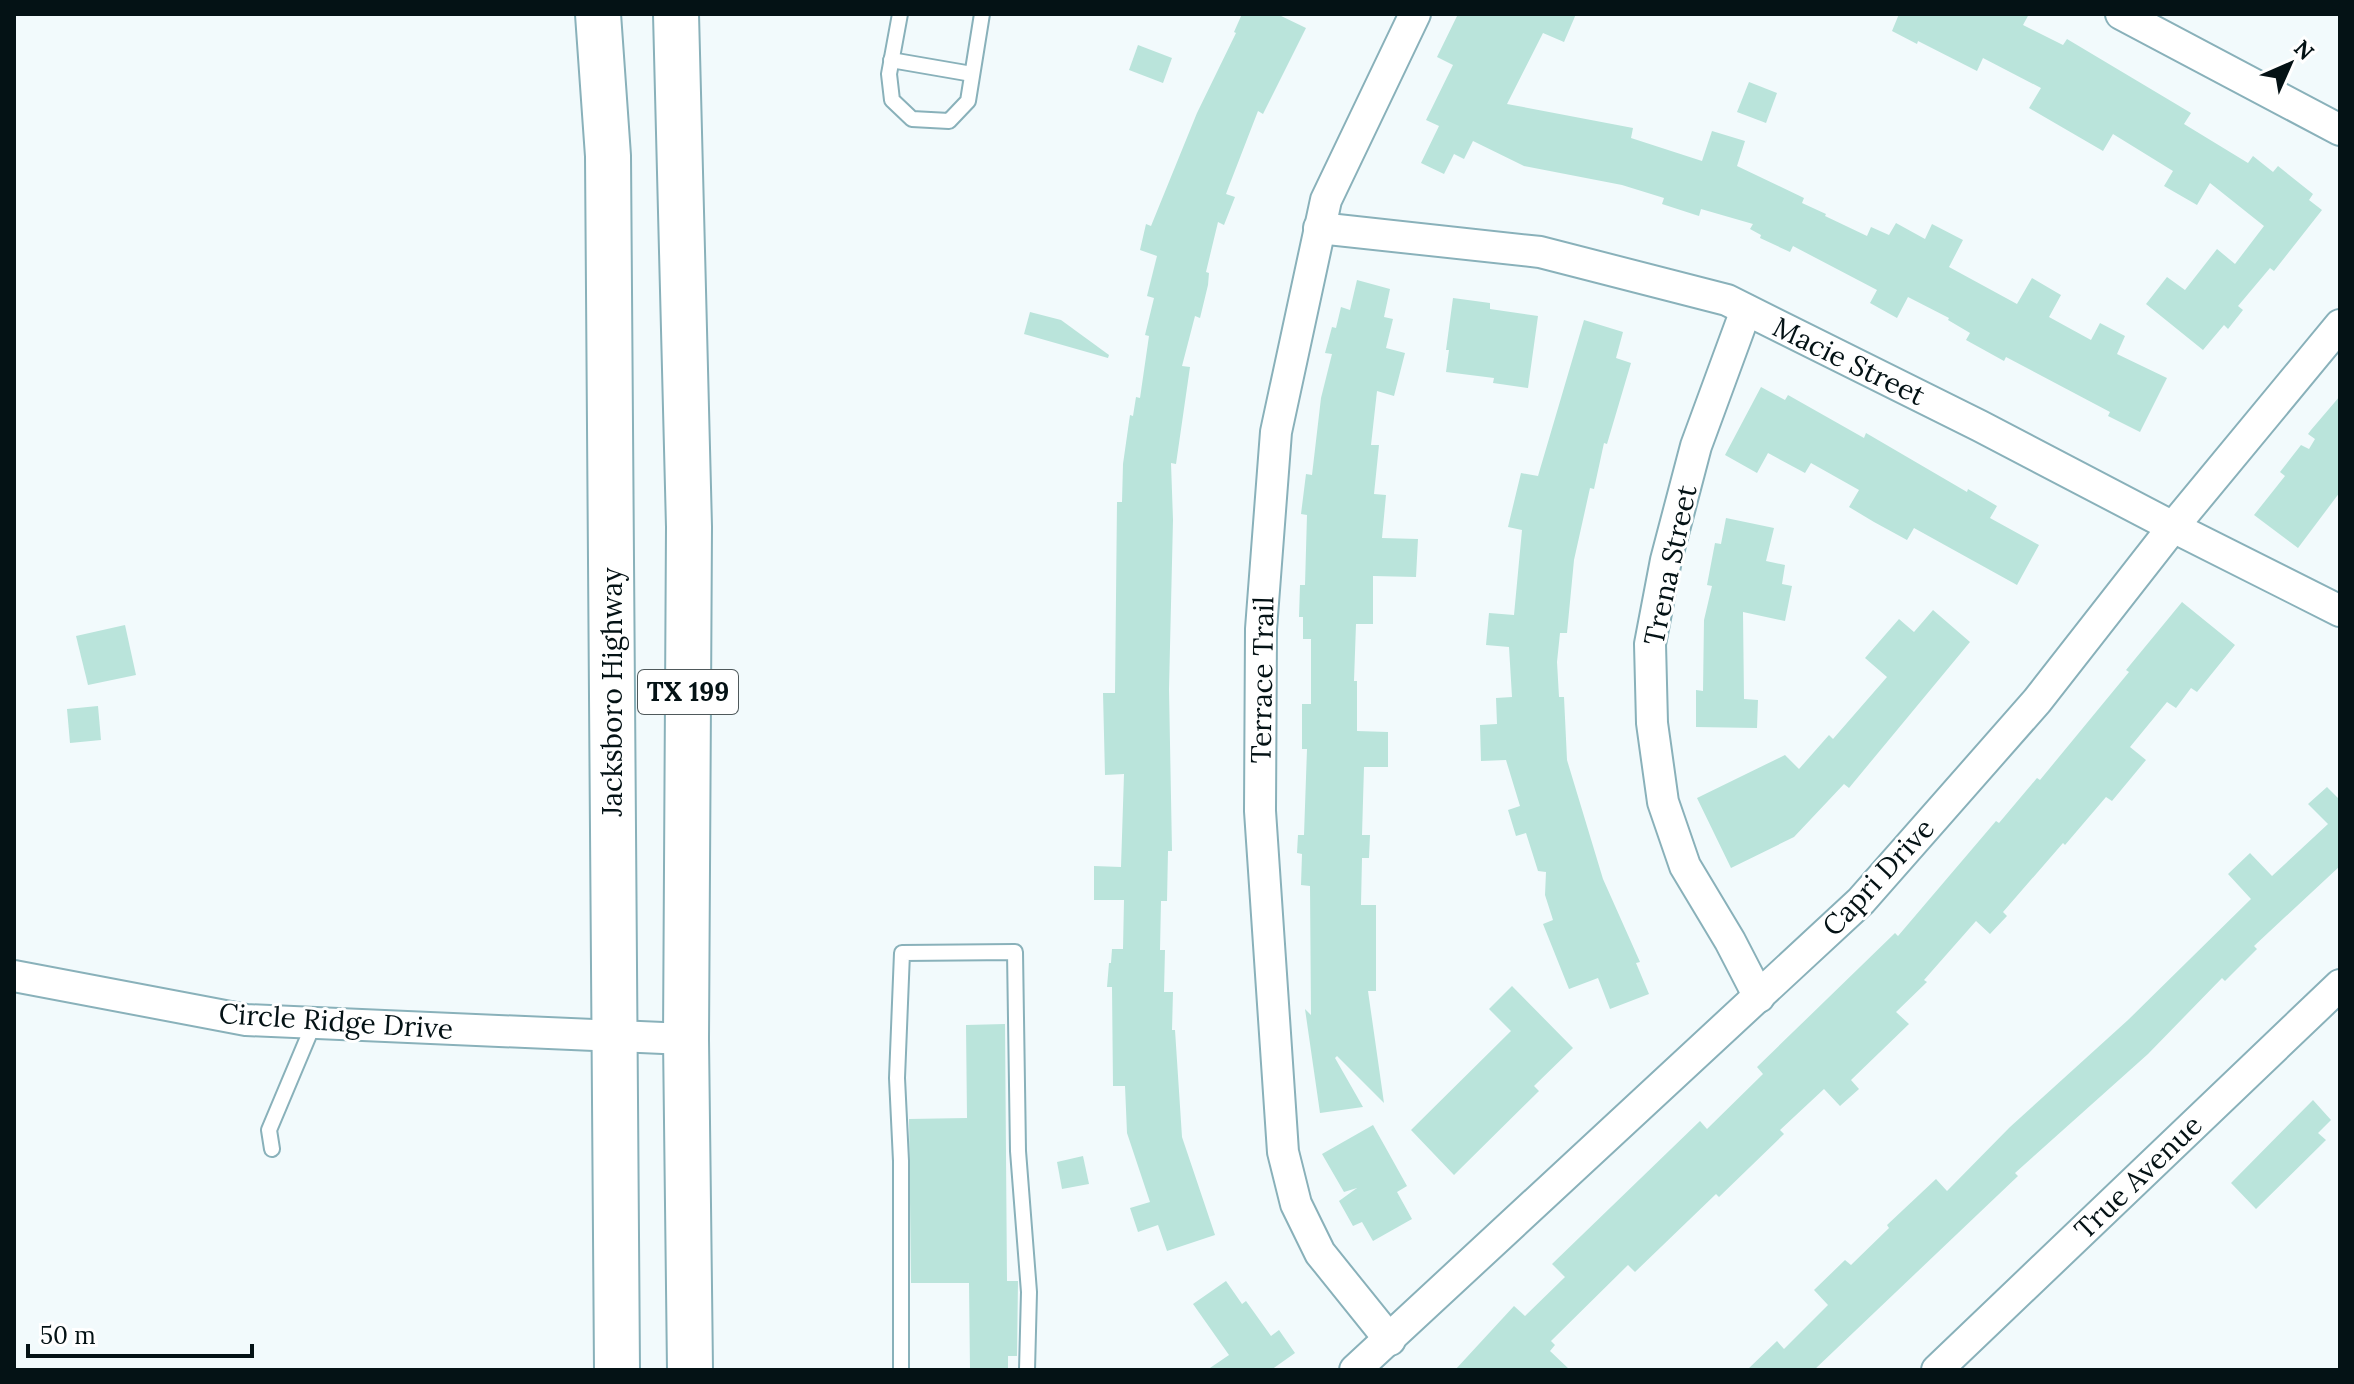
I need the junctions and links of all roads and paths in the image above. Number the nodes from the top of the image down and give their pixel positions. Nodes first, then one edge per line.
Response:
1 (598, 14) edge
2 (676, 14) edge
3 (900, 14) edge
4 (982, 14) edge
5 (1415, 14) edge
6 (2121, 14) edge
7 (891, 60) junction
8 (972, 74) junction
9 (2340, 130) edge
10 (1319, 228) junction
11 (1746, 310) junction
12 (2340, 325) edge
13 (2173, 527) junction
14 (2340, 611) edge
15 (14, 976) edge
16 (2340, 985) edge
17 (1759, 997) junction
18 (314, 1023) junction
19 (613, 1034) junction
20 (686, 1039) junction
21 (272, 1149) dead end
22 (1390, 1340) junction
23 (617, 1370) edge
24 (690, 1370) edge
25 (901, 1370) edge
26 (1027, 1370) edge
27 (1355, 1370) edge
28 (1937, 1370) edge

1 - 19 main road, Jacksboro Highway / TX 199
2 - 20 main road, TX 199
3 - 7 lane
4 - 8 lane
5 - 10 street, Terrace Trail
6 - 9 street
7 - 8 lane
7 - 8 lane
10 - 11 street, Macie Street
10 - 22 street, Terrace Trail
11 - 13 street, Macie Street
11 - 17 street, Trena Street
12 - 13 street, Capri Drive
13 - 14 street, Macie Street
13 - 17 street, Capri Drive
15 - 18 street, Circle Ridge Drive
16 - 28 street, True Avenue
17 - 22 street, Capri Drive
18 - 19 street, Circle Ridge Drive
18 - 21 lane
19 - 20 street, Circle Ridge Drive
19 - 23 main road, Jacksboro Highway / TX 199
20 - 24 main road, TX 199
22 - 27 street, Capri Drive
25 - 26 lane

